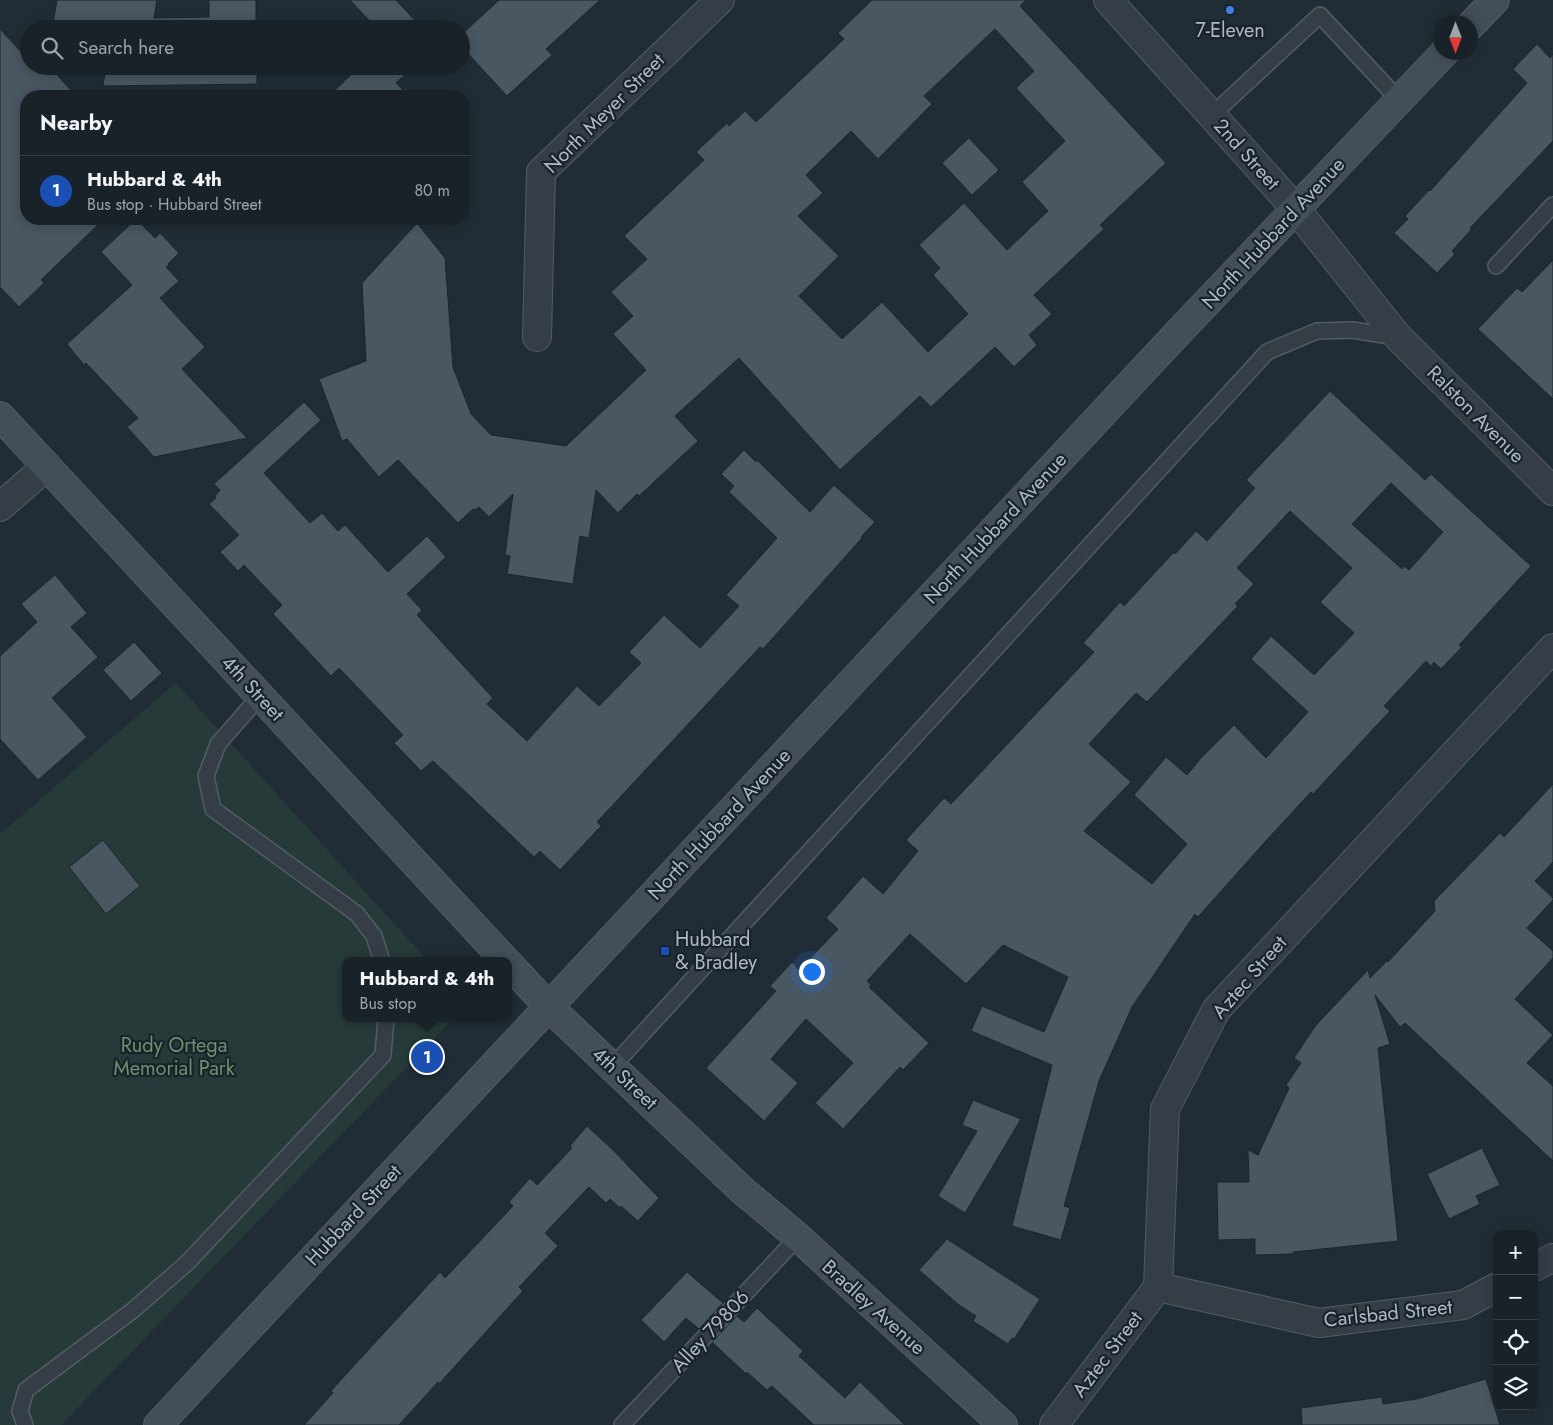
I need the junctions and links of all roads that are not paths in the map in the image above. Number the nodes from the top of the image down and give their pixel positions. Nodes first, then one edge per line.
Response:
1 (720, 0) edge
2 (1108, 0) edge
3 (1495, 0) edge
4 (1478, 18) edge
5 (1437, 60) edge
6 (1399, 100) junction
7 (1212, 115) junction
8 (1553, 205) edge
9 (1296, 208) junction
10 (1496, 266) dead end
11 (537, 337) dead end
12 (1398, 337) junction
13 (0, 416) edge
14 (47, 466) junction
15 (1553, 491) edge
16 (0, 508) edge
17 (1553, 648) edge
18 (260, 696) junction
19 (381, 957) edge
20 (502, 957) edge
21 (512, 967) edge
22 (549, 1006) junction
23 (386, 1022) edge
24 (613, 1066) junction
25 (743, 1191) joint
26 (798, 1237) junction
27 (1553, 1258) edge
28 (1538, 1265) edge
29 (1158, 1287) junction
30 (1493, 1289) edge
31 (25, 1425) edge
32 (158, 1425) edge
33 (622, 1425) edge
34 (1003, 1425) edge
35 (1054, 1425) edge

1 - 11 street, North Meyer Street
2 - 7 street, 2nd Street
3 - 4 main road
5 - 6 main road, North Hubbard Avenue
6 - 7 lane
6 - 9 main road, North Hubbard Avenue
7 - 9 street, 2nd Street
8 - 10 lane
9 - 12 street, 2nd Street
9 - 22 main road, North Hubbard Avenue
12 - 15 street, Ralston Avenue
12 - 24 lane
13 - 14 main road, 4th Street
14 - 16 street
14 - 18 main road, 4th Street
17 - 29 street, Aztec Street
18 - 19 lane
18 - 20 main road, 4th Street
21 - 22 main road, 4th Street
22 - 24 main road, 4th Street
22 - 32 main road, Hubbard Street
23 - 31 lane
24 - 25 main road, 4th Street
25 - 26 main road, Bradley Avenue
26 - 33 lane, Alley 79806
26 - 34 main road, Bradley Avenue
27 - 28 street
29 - 30 street, Carlsbad Street
29 - 35 street, Aztec Street

